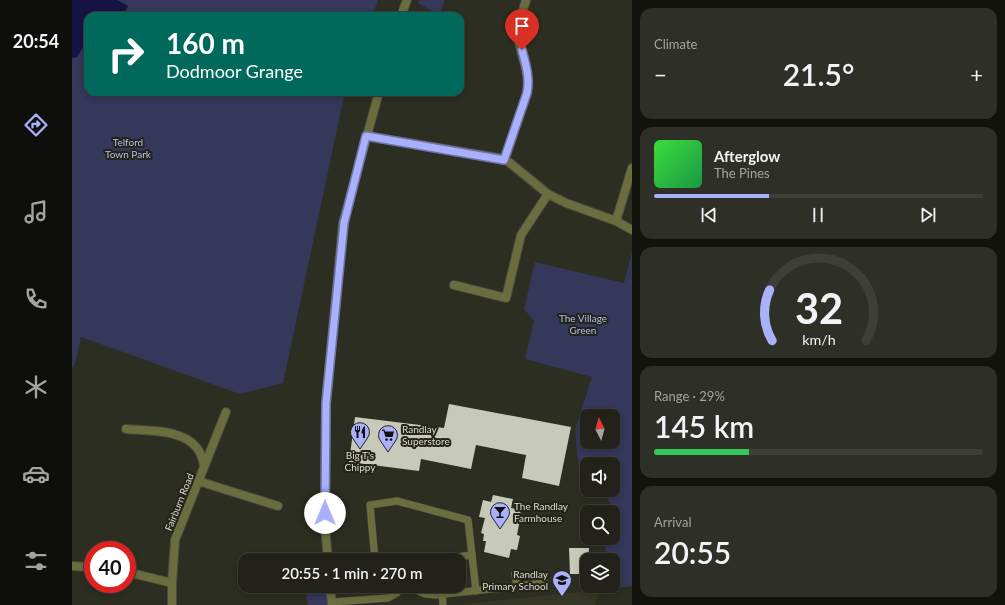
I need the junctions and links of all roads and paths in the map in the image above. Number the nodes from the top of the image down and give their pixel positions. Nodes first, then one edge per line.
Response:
1 (407, 0) edge
2 (526, 0) edge
3 (402, 12) edge
4 (378, 96) edge
5 (366, 136) junction
6 (504, 160) junction
7 (632, 168) edge
8 (548, 194) junction
9 (616, 221) junction
10 (632, 230) edge
11 (454, 285) dead end
12 (226, 412) dead end
13 (126, 430) dead end
14 (204, 466) junction
15 (198, 481) junction
16 (278, 506) dead end
17 (327, 553) edge
18 (374, 553) edge
19 (472, 555) junction
20 (466, 556) edge
21 (72, 566) edge
22 (84, 567) edge
23 (136, 574) edge
24 (515, 574) dead end
25 (172, 583) junction
26 (545, 583) dead end
27 (517, 586) junction
28 (476, 591) junction
29 (331, 593) edge
30 (397, 593) edge
31 (422, 593) edge
32 (442, 594) junction
33 (332, 604) edge
34 (172, 605) edge
35 (443, 605) edge

1 - 3 street
2 - 6 street
4 - 5 street
5 - 6 street
5 - 17 street
6 - 8 street
7 - 9 street
8 - 9 street
8 - 11 street
9 - 10 street
12 - 14 street, Fairburn Road
13 - 14 street
14 - 15 street, Fairburn Road
15 - 16 street
15 - 25 street, Fairburn Road
18 - 19 lane
19 - 20 lane
19 - 28 lane
21 - 22 street
23 - 25 street
24 - 27 lane
25 - 34 street, Fairburn Road
26 - 27 lane
27 - 28 lane
28 - 32 lane
29 - 33 street
30 - 33 lane
31 - 32 lane
32 - 35 lane

